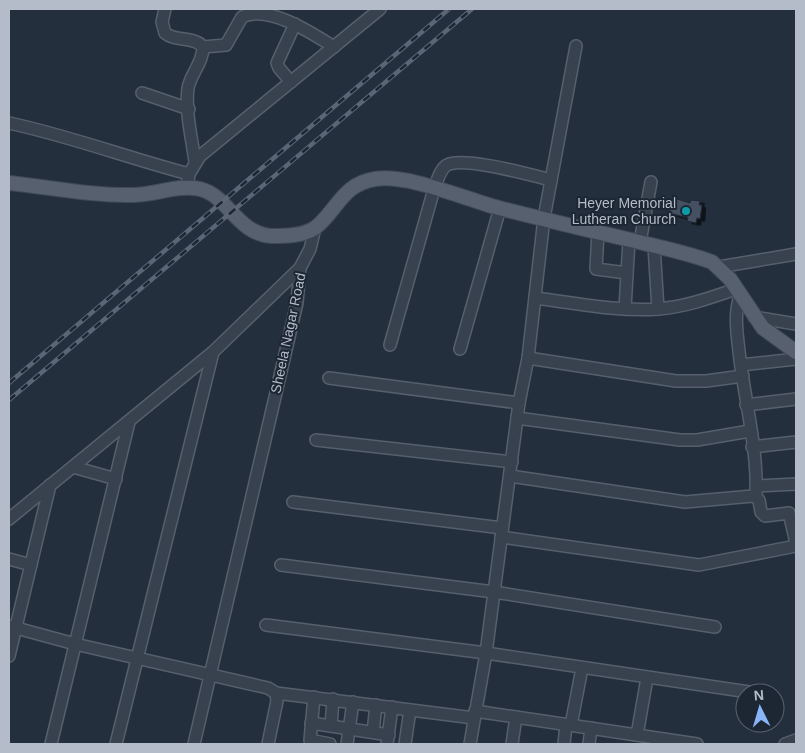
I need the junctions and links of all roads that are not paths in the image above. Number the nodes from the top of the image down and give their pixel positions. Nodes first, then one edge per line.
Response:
1 (165, 9) edge
2 (380, 9) edge
3 (295, 24) junction
4 (576, 46) dead end
5 (203, 47) junction
6 (334, 47) junction
7 (291, 82) junction
8 (142, 93) dead end
9 (189, 109) junction
10 (9, 123) edge
11 (195, 162) junction
12 (551, 180) junction
13 (188, 181) junction
14 (651, 182) dead end
15 (9, 183) edge
16 (434, 189) junction
17 (500, 208) junction
18 (544, 218) junction
19 (315, 228) junction
20 (598, 232) junction
21 (634, 241) junction
22 (654, 246) junction
23 (796, 254) edge
24 (719, 267) junction
25 (300, 268) junction
26 (627, 273) junction
27 (738, 293) junction
28 (535, 298) junction
29 (625, 308) junction
30 (658, 309) junction
31 (754, 317) junction
32 (796, 324) edge
33 (390, 345) dead end
34 (460, 349) dead end
35 (213, 352) junction
36 (796, 352) edge
37 (528, 358) junction
38 (796, 359) edge
39 (742, 370) junction
40 (329, 378) dead end
41 (796, 399) edge
42 (519, 403) junction
43 (746, 404) junction
44 (517, 418) junction
45 (129, 422) junction
46 (750, 431) junction
47 (316, 440) dead end
48 (796, 442) edge
49 (752, 447) junction
50 (512, 462) junction
51 (73, 466) junction
52 (510, 476) junction
53 (116, 479) junction
54 (796, 484) edge
55 (50, 485) junction
56 (756, 491) junction
57 (293, 502) dead end
58 (793, 512) edge
59 (9, 519) edge
60 (502, 532) junction
61 (796, 544) edge
62 (9, 558) edge
63 (31, 565) junction
64 (282, 565) dead end
65 (494, 592) junction
66 (266, 625) dead end
67 (12, 627) edge
68 (715, 628) dead end
69 (76, 644) junction
70 (486, 652) junction
71 (9, 656) edge
72 (137, 658) junction
73 (582, 668) junction
74 (209, 675) junction
75 (647, 678) junction
76 (735, 690) edge
77 (276, 693) junction
78 (314, 697) junction
79 (333, 699) junction
80 (353, 702) junction
81 (376, 705) junction
82 (392, 707) junction
83 (410, 710) junction
84 (474, 714) junction
85 (516, 717) junction
86 (311, 723) junction
87 (569, 725) junction
88 (331, 726) junction
89 (591, 728) junction
90 (349, 729) junction
91 (373, 732) junction
92 (637, 735) junction
93 (388, 739) edge
94 (796, 740) edge
95 (671, 742) edge
96 (51, 744) edge
97 (116, 744) edge
98 (194, 744) edge
99 (268, 744) edge
100 (330, 744) edge
101 (347, 744) edge
102 (405, 744) edge
103 (470, 744) edge
104 (512, 744) edge
105 (564, 744) edge
106 (589, 744) edge
107 (697, 744) edge
108 (785, 744) edge

1 - 5 street
2 - 6 street
3 - 5 street
3 - 6 street
3 - 7 street
4 - 12 street
5 - 9 street
6 - 7 street
7 - 11 street
8 - 9 street
9 - 11 street
10 - 13 street
11 - 13 street
12 - 16 street
12 - 18 street
13 - 15 main road
13 - 19 main road
14 - 21 street
16 - 17 main road, Sheela Nagar Road
16 - 19 main road, Sheela Nagar Road
16 - 33 street
17 - 18 main road, Sheela Nagar Road
17 - 34 street
18 - 20 main road, Sheela Nagar Road
18 - 28 street
19 - 25 street, Sheela Nagar Road
20 - 21 main road, Sheela Nagar Road
20 - 26 street
21 - 22 main road, Sheela Nagar Road
21 - 26 street
22 - 24 main road, Sheela Nagar Road
22 - 30 street
23 - 24 street
24 - 27 main road, Sheela Nagar Road
25 - 35 street
25 - 74 street, Sheela Nagar Road
26 - 29 street
27 - 30 street
27 - 31 main road, Sheela Nagar Road
27 - 39 street
28 - 29 street
28 - 37 street
29 - 30 street
31 - 32 street
31 - 36 main road, Sheela Nagar Road
35 - 45 street
35 - 72 street
37 - 39 street
37 - 42 street
38 - 39 street
39 - 43 street
40 - 42 street
41 - 43 street
42 - 44 street
43 - 46 street
44 - 46 street
44 - 50 street
45 - 51 street
45 - 53 street
46 - 49 street
47 - 50 street
48 - 49 street
49 - 56 street
50 - 52 street
51 - 53 street
51 - 55 street
52 - 56 street
52 - 60 street
53 - 69 street
54 - 56 street
55 - 59 street
55 - 63 street
56 - 58 street
57 - 60 street
58 - 61 street
60 - 61 street
60 - 65 street
62 - 63 street
63 - 67 street
64 - 65 street
65 - 68 street
65 - 70 street
66 - 70 street
67 - 69 street
67 - 71 street
69 - 72 street
69 - 96 street
70 - 73 street
70 - 84 street
72 - 74 street
72 - 97 street
73 - 75 street
73 - 87 street
74 - 77 street
74 - 98 street, Sheela Nagar Road
75 - 76 street
75 - 92 street
77 - 78 street
77 - 99 street
78 - 79 street
78 - 86 street
79 - 80 street
79 - 88 street
80 - 81 street
80 - 90 street
81 - 82 street
81 - 91 street
82 - 83 street
82 - 93 street
83 - 84 street
83 - 102 street
84 - 85 street
84 - 103 street
85 - 87 street
85 - 104 street
86 - 88 street
86 - 100 street
87 - 89 street
87 - 105 street
88 - 90 street
89 - 92 street
89 - 106 street
90 - 91 street
90 - 101 street
91 - 93 street
92 - 95 street
94 - 108 street
95 - 107 street

